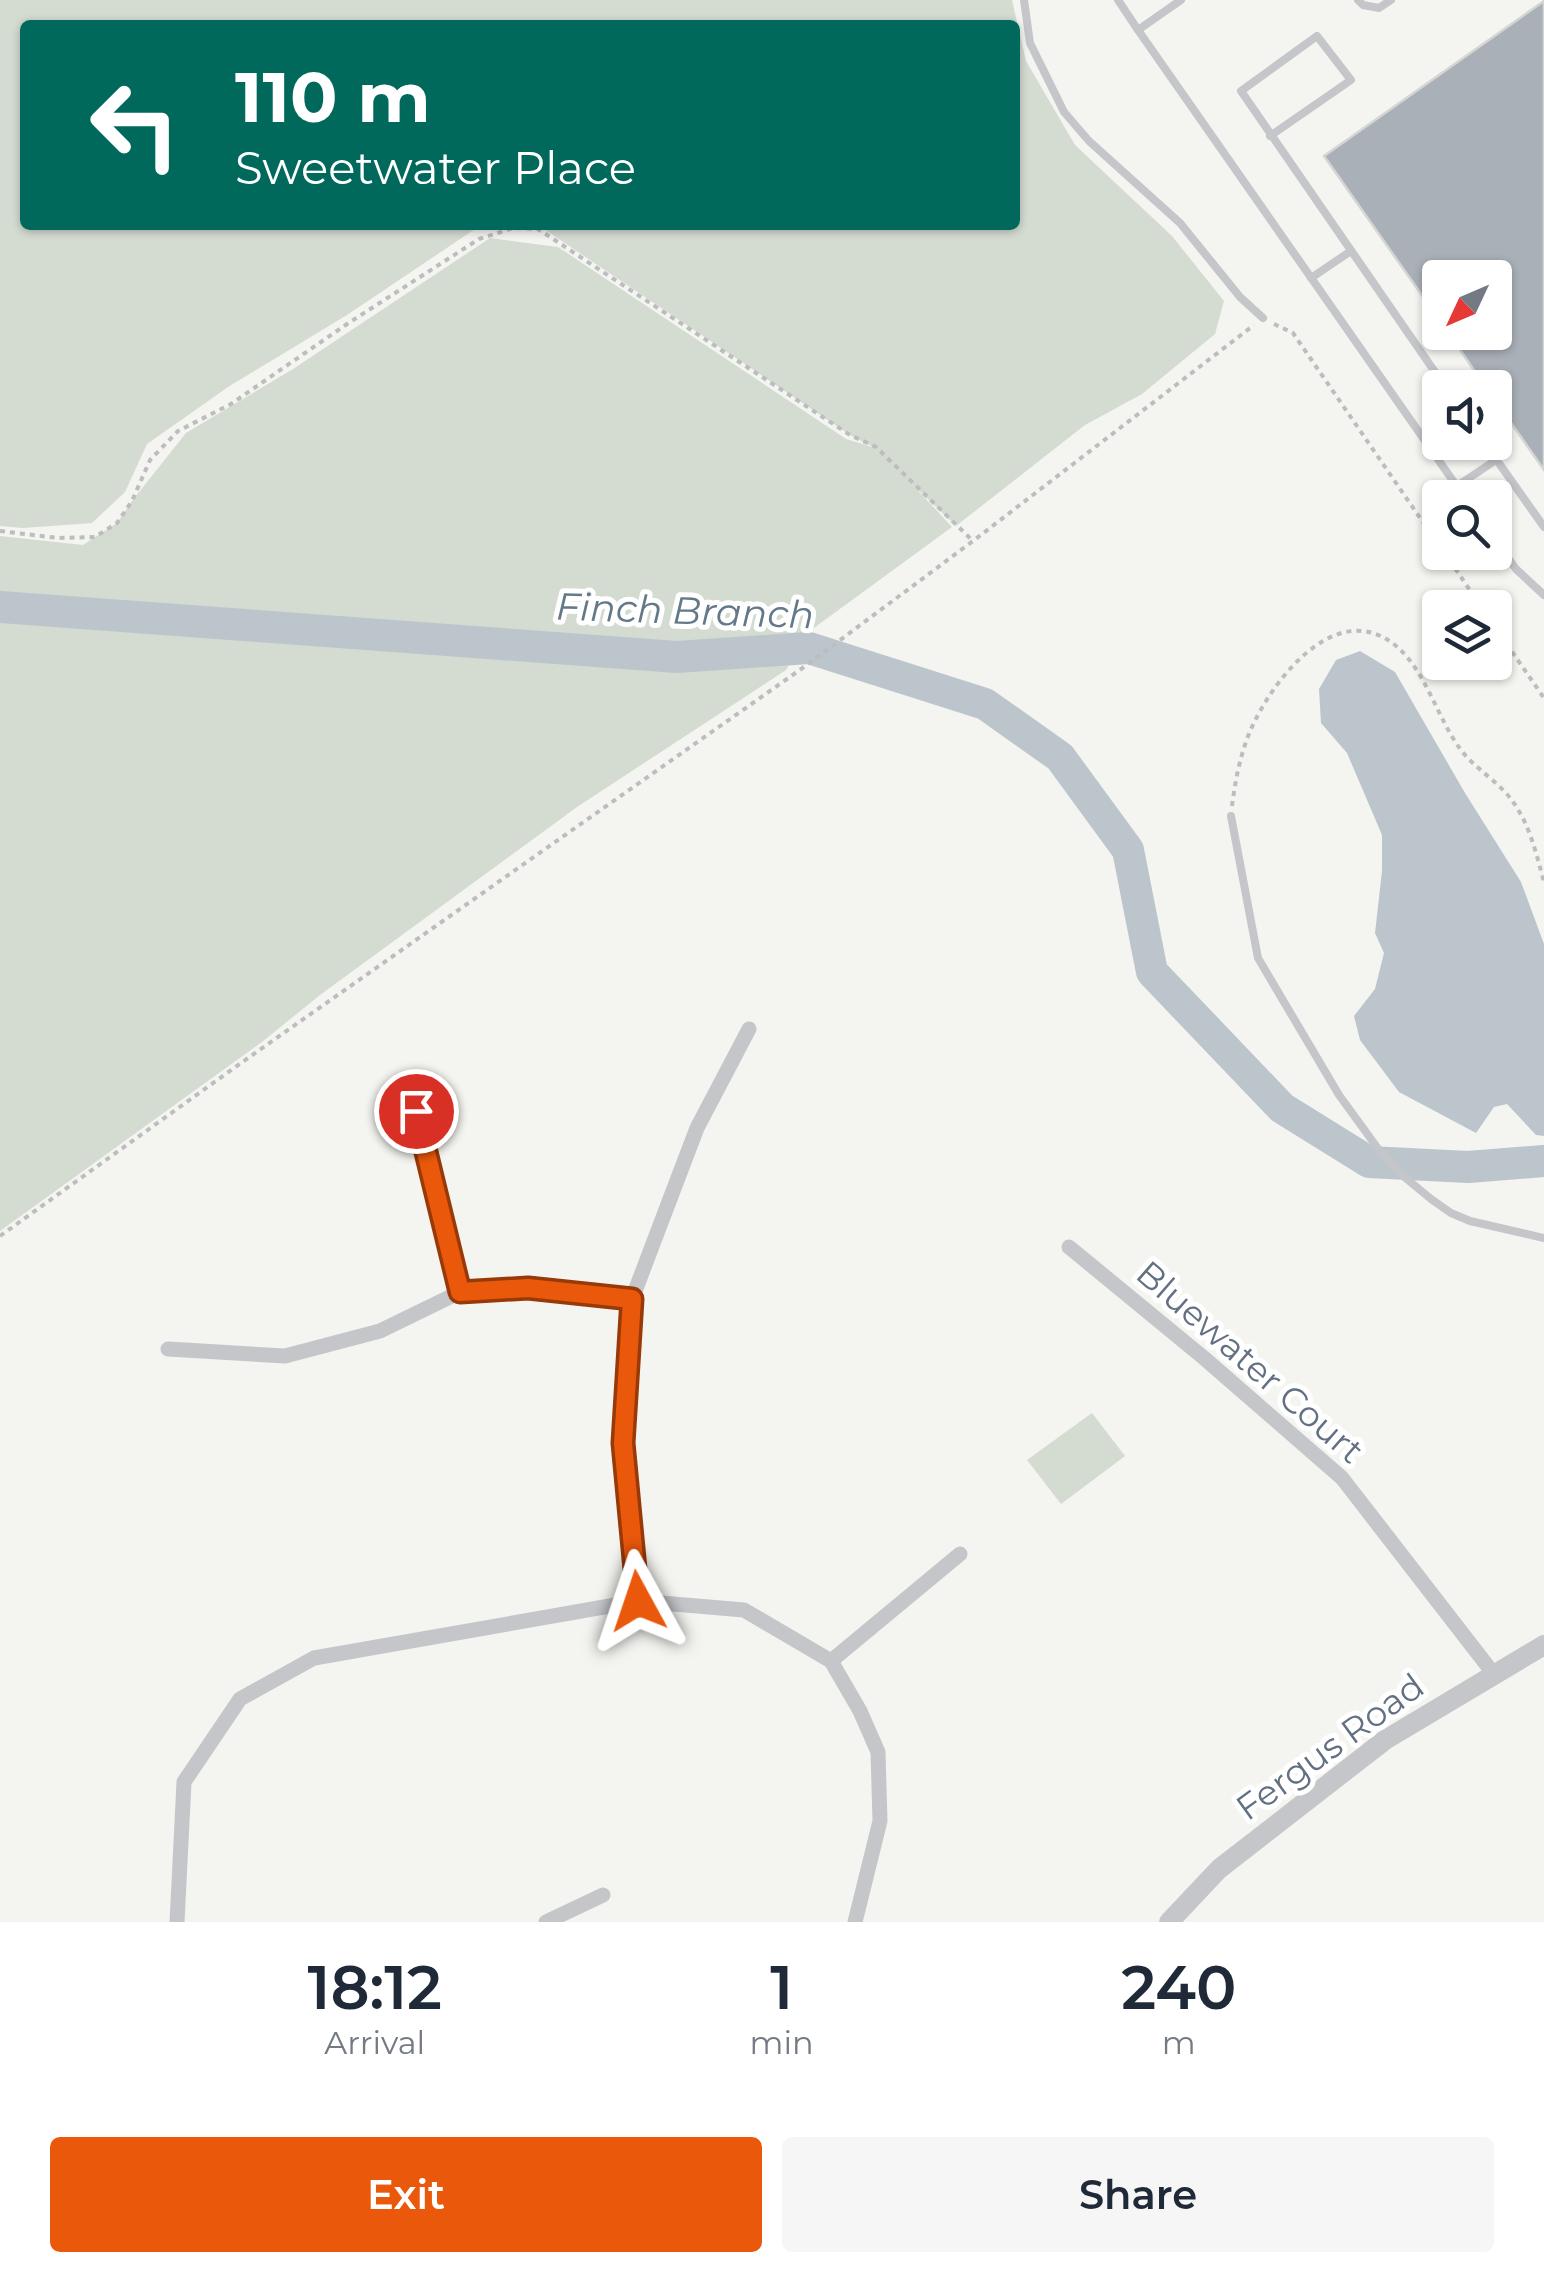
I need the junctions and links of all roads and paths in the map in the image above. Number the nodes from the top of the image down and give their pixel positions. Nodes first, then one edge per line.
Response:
1 (1024, 0) edge
2 (1118, 0) edge
3 (1181, 0) edge
4 (1358, 0) edge
5 (1391, 0) edge
6 (1138, 30) junction
7 (1270, 136) junction
8 (507, 230) edge
9 (540, 230) edge
10 (1351, 252) junction
11 (1311, 278) junction
12 (1263, 318) junction
13 (1433, 370) edge
14 (1496, 460) joint
15 (1453, 480) edge
16 (1466, 480) edge
17 (1422, 520) edge
18 (1544, 528) edge
19 (0, 531) edge
20 (973, 541) junction
21 (1512, 564) edge
22 (1544, 596) edge
23 (1512, 651) edge
24 (1544, 698) edge
25 (1231, 816) joint
26 (1544, 882) edge
27 (749, 1029) dead end
28 (416, 1111) dead end
29 (0, 1236) edge
30 (1544, 1238) edge
31 (1069, 1247) dead end
32 (460, 1292) junction
33 (632, 1299) junction
34 (168, 1348) dead end
35 (960, 1554) dead end
36 (638, 1601) junction
37 (1544, 1644) edge
38 (831, 1661) junction
39 (1493, 1673) junction
40 (603, 1895) dead end
41 (177, 1922) edge
42 (546, 1922) edge
43 (854, 1922) edge
44 (1169, 1922) edge

1 - 12 lane
2 - 6 lane
3 - 6 lane
4 - 5 lane
6 - 11 lane
7 - 7 lane
7 - 10 lane
8 - 19 path
9 - 20 path
10 - 11 lane
10 - 13 lane
11 - 15 lane
12 - 17 path
12 - 20 path
14 - 16 lane
14 - 18 lane
20 - 29 path
21 - 22 lane
23 - 24 path
25 - 26 path
25 - 30 lane
27 - 33 street
28 - 32 street
31 - 39 street, Bluewater Court
32 - 33 street
32 - 34 street
33 - 36 street
35 - 38 street
36 - 38 street
36 - 41 street
37 - 39 street, Fergus Road
38 - 43 street
39 - 44 street, Fergus Road
40 - 42 street

